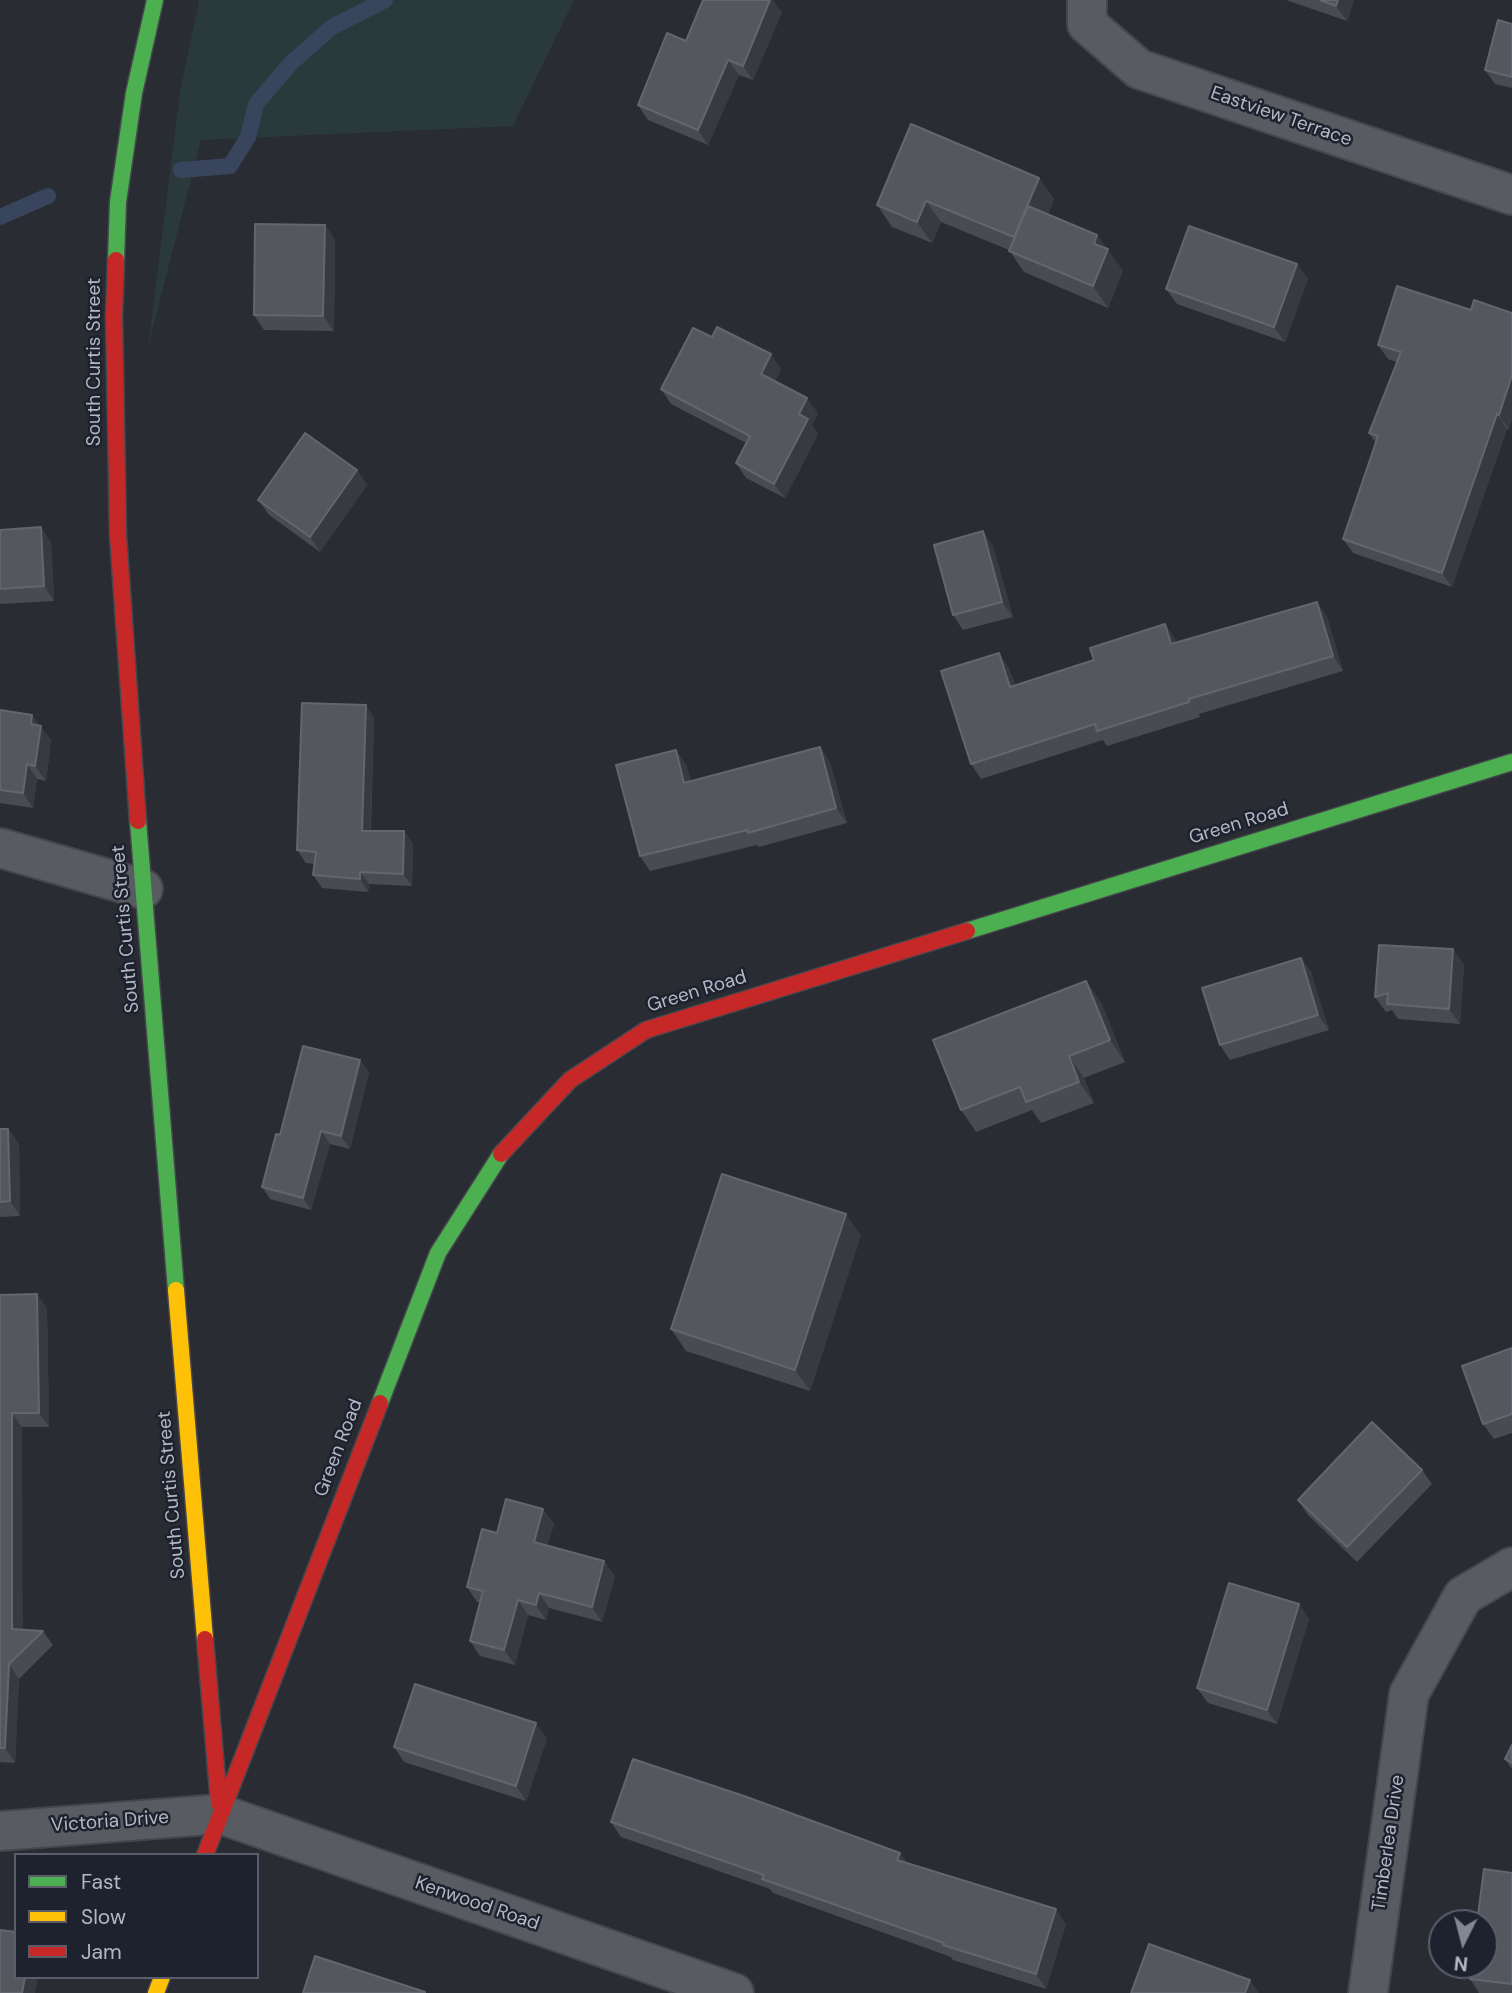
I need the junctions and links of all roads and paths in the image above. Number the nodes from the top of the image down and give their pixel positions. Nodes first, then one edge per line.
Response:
1 (155, 0) edge
2 (1087, 0) edge
3 (1512, 195) edge
4 (1512, 762) edge
5 (0, 848) edge
6 (143, 889) junction
7 (1512, 1567) edge
8 (220, 1814) junction
9 (0, 1831) edge
10 (206, 1853) edge
11 (734, 1993) edge
12 (1368, 1993) edge

1 - 6 street, South Curtis Street
2 - 3 street, Eastview Terrace
4 - 8 street, Green Road
5 - 6 street
6 - 8 street, South Curtis Street
7 - 12 street, Timberlea Drive
8 - 9 street, Victoria Drive
8 - 10 street, South Curtis Street
8 - 11 street, Kenwood Road

